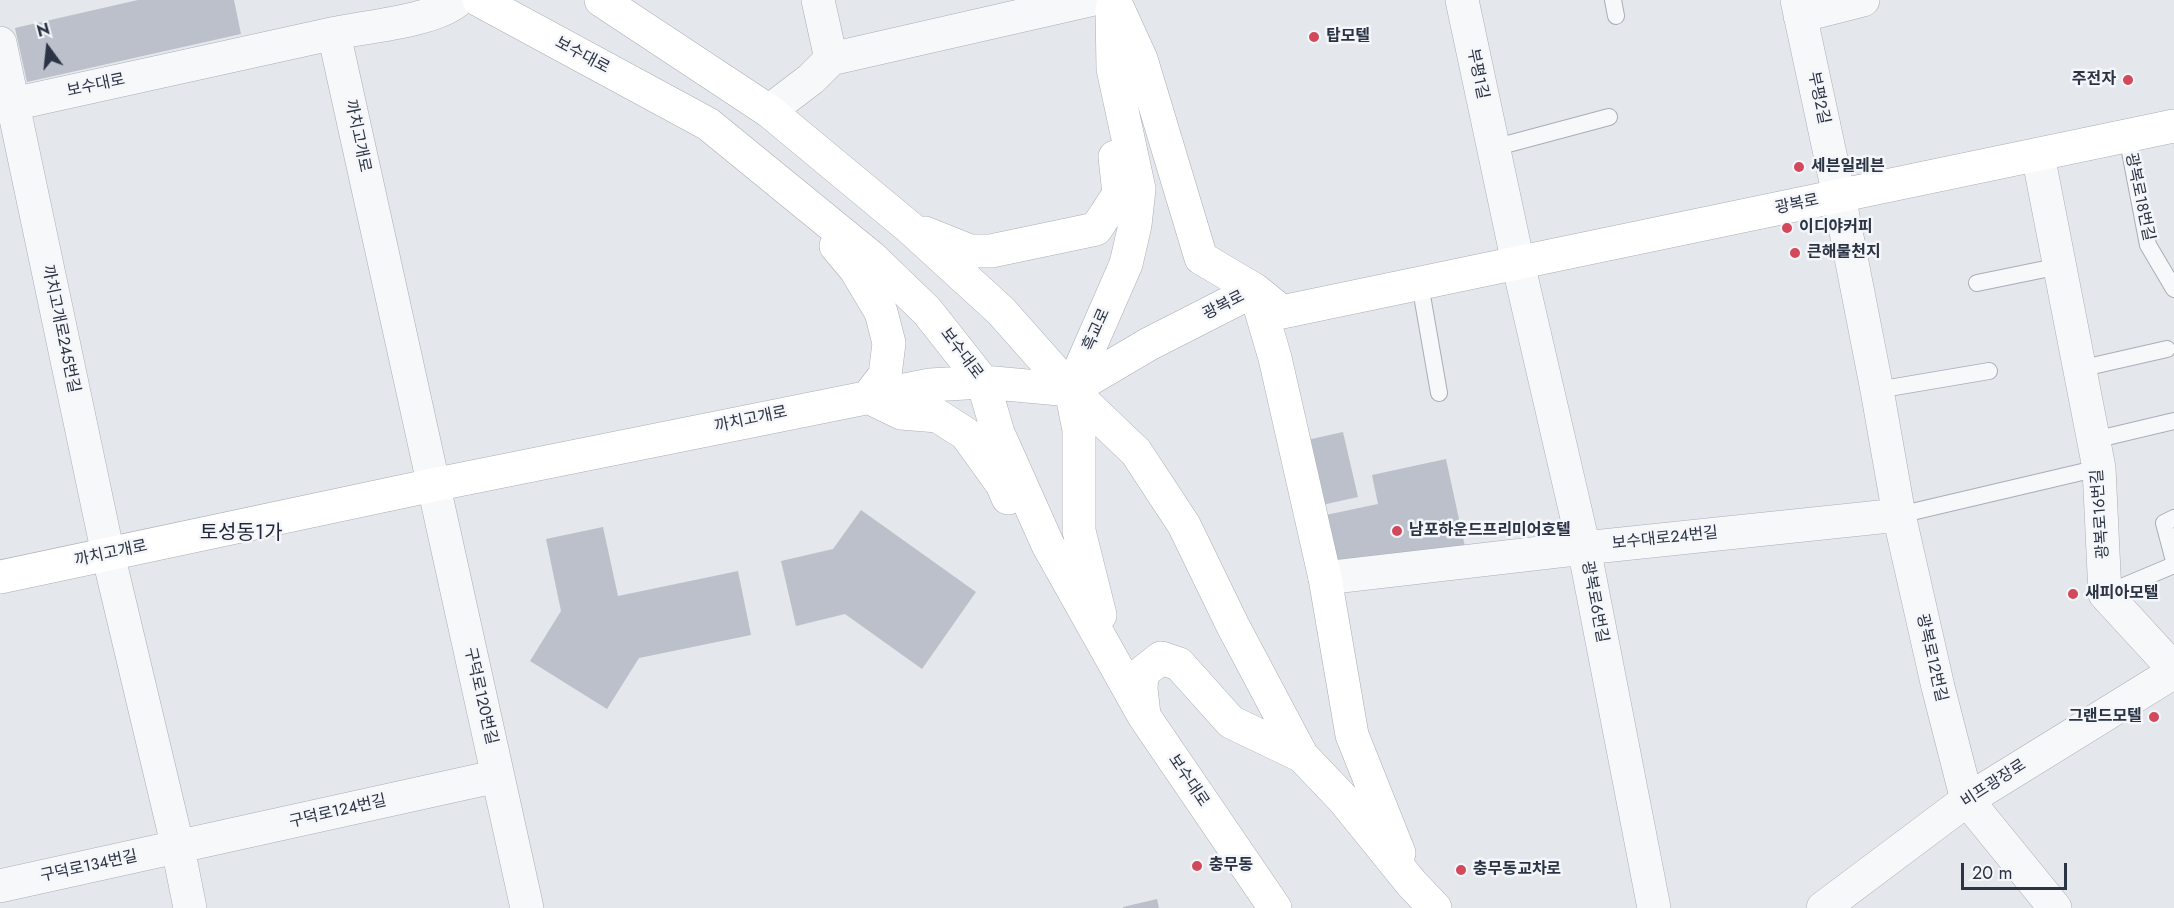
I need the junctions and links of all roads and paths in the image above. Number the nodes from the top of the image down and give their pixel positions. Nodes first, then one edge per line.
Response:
1 (458, 0) edge
2 (479, 0) edge
3 (601, 0) edge
4 (818, 0) edge
5 (1090, 0) edge
6 (1113, 0) edge
7 (1462, 0) edge
8 (1863, 0) edge
9 (1798, 8) edge
10 (334, 34) junction
11 (0, 43) edge
12 (831, 59) junction
13 (1113, 69) junction
14 (6, 105) edge
15 (769, 111) junction
16 (1609, 117) dead end
17 (2174, 126) edge
18 (2127, 136) junction
19 (1493, 148) junction
20 (2038, 155) junction
21 (789, 189) junction
22 (1839, 196) junction
23 (909, 227) junction
24 (1518, 263) junction
25 (2061, 266) junction
26 (1977, 283) dead end
27 (1420, 284) junction
28 (2174, 289) edge
29 (1255, 290) junction
30 (2168, 349) dead end
31 (2079, 369) junction
32 (1989, 371) dead end
33 (983, 382) junction
34 (1071, 390) junction
35 (1877, 390) junction
36 (1438, 393) dead end
37 (868, 397) junction
38 (2174, 421) edge
39 (2096, 454) junction
40 (433, 485) junction
41 (1899, 515) junction
42 (2174, 518) edge
43 (1584, 548) junction
44 (108, 554) junction
45 (2174, 563) edge
46 (0, 578) edge
47 (1325, 578) junction
48 (2105, 594) junction
49 (1112, 660) junction
50 (2174, 670) edge
51 (1144, 716) junction
52 (1302, 756) junction
53 (498, 776) junction
54 (1967, 800) junction
55 (178, 848) junction
56 (0, 886) edge
57 (1415, 896) edge
58 (190, 908) edge
59 (527, 908) edge
60 (1275, 908) edge
61 (1435, 908) edge
62 (1654, 908) edge
63 (1823, 908) edge
64 (2055, 908) edge

1 - 10 street, 보수대로
2 - 21 main road, 보수대로
3 - 15 main road
4 - 12 street
5 - 12 street
6 - 13 main road, 흑교로
6 - 29 main road, 흑교로
7 - 19 street, 부평1길
8 - 9 street
9 - 22 street, 부평2길
10 - 14 street, 보수대로
10 - 40 street, 까치고개로
11 - 14 street, 까치고개로245번길
12 - 15 street
13 - 23 main road
13 - 34 main road, 흑교로
14 - 44 street, 까치고개로245번길
15 - 23 main road
16 - 19 lane
17 - 18 main road, 광복로
18 - 20 main road, 광복로
18 - 28 lane, 광복로18번길
19 - 24 street, 부평1길
20 - 22 main road, 광복로
20 - 25 street, 광복로16번길
21 - 33 main road, 보수대로
21 - 37 main road
22 - 24 main road, 광복로
22 - 35 street, 광복로12번길
23 - 34 main road
24 - 27 main road, 광복로
24 - 43 street, 광복로6번길
25 - 26 lane
25 - 31 street, 광복로16번길
27 - 29 main road, 광복로
27 - 36 lane
29 - 34 main road, 광복로
29 - 47 main road
30 - 31 lane
31 - 39 street, 광복로16번길
32 - 35 lane
33 - 34 main road, 까치고개로
33 - 37 main road, 까치고개로
33 - 49 main road, 보수대로
34 - 49 main road
34 - 52 main road
35 - 41 street, 광복로12번길
37 - 40 main road, 까치고개로
37 - 49 main road
38 - 39 lane
39 - 41 lane
39 - 48 street, 광복로16번길
40 - 44 main road, 까치고개로
40 - 53 street, 구덕로120번길
41 - 43 street, 보수대로24번길
41 - 54 street, 광복로12번길
42 - 45 lane
43 - 47 street, 보수대로24번길
43 - 62 street, 광복로6번길
44 - 46 main road, 까치고개로
44 - 55 street
45 - 48 lane
47 - 57 main road
48 - 50 street
49 - 51 main road, 보수대로
50 - 54 street, 비프광장로
51 - 52 main road
51 - 60 main road, 보수대로
52 - 57 main road
53 - 55 street, 구덕로124번길
53 - 59 street, 구덕로120번길
54 - 63 street, 비프광장로
54 - 64 street
55 - 56 street, 구덕로134번길
55 - 58 street
57 - 61 main road

